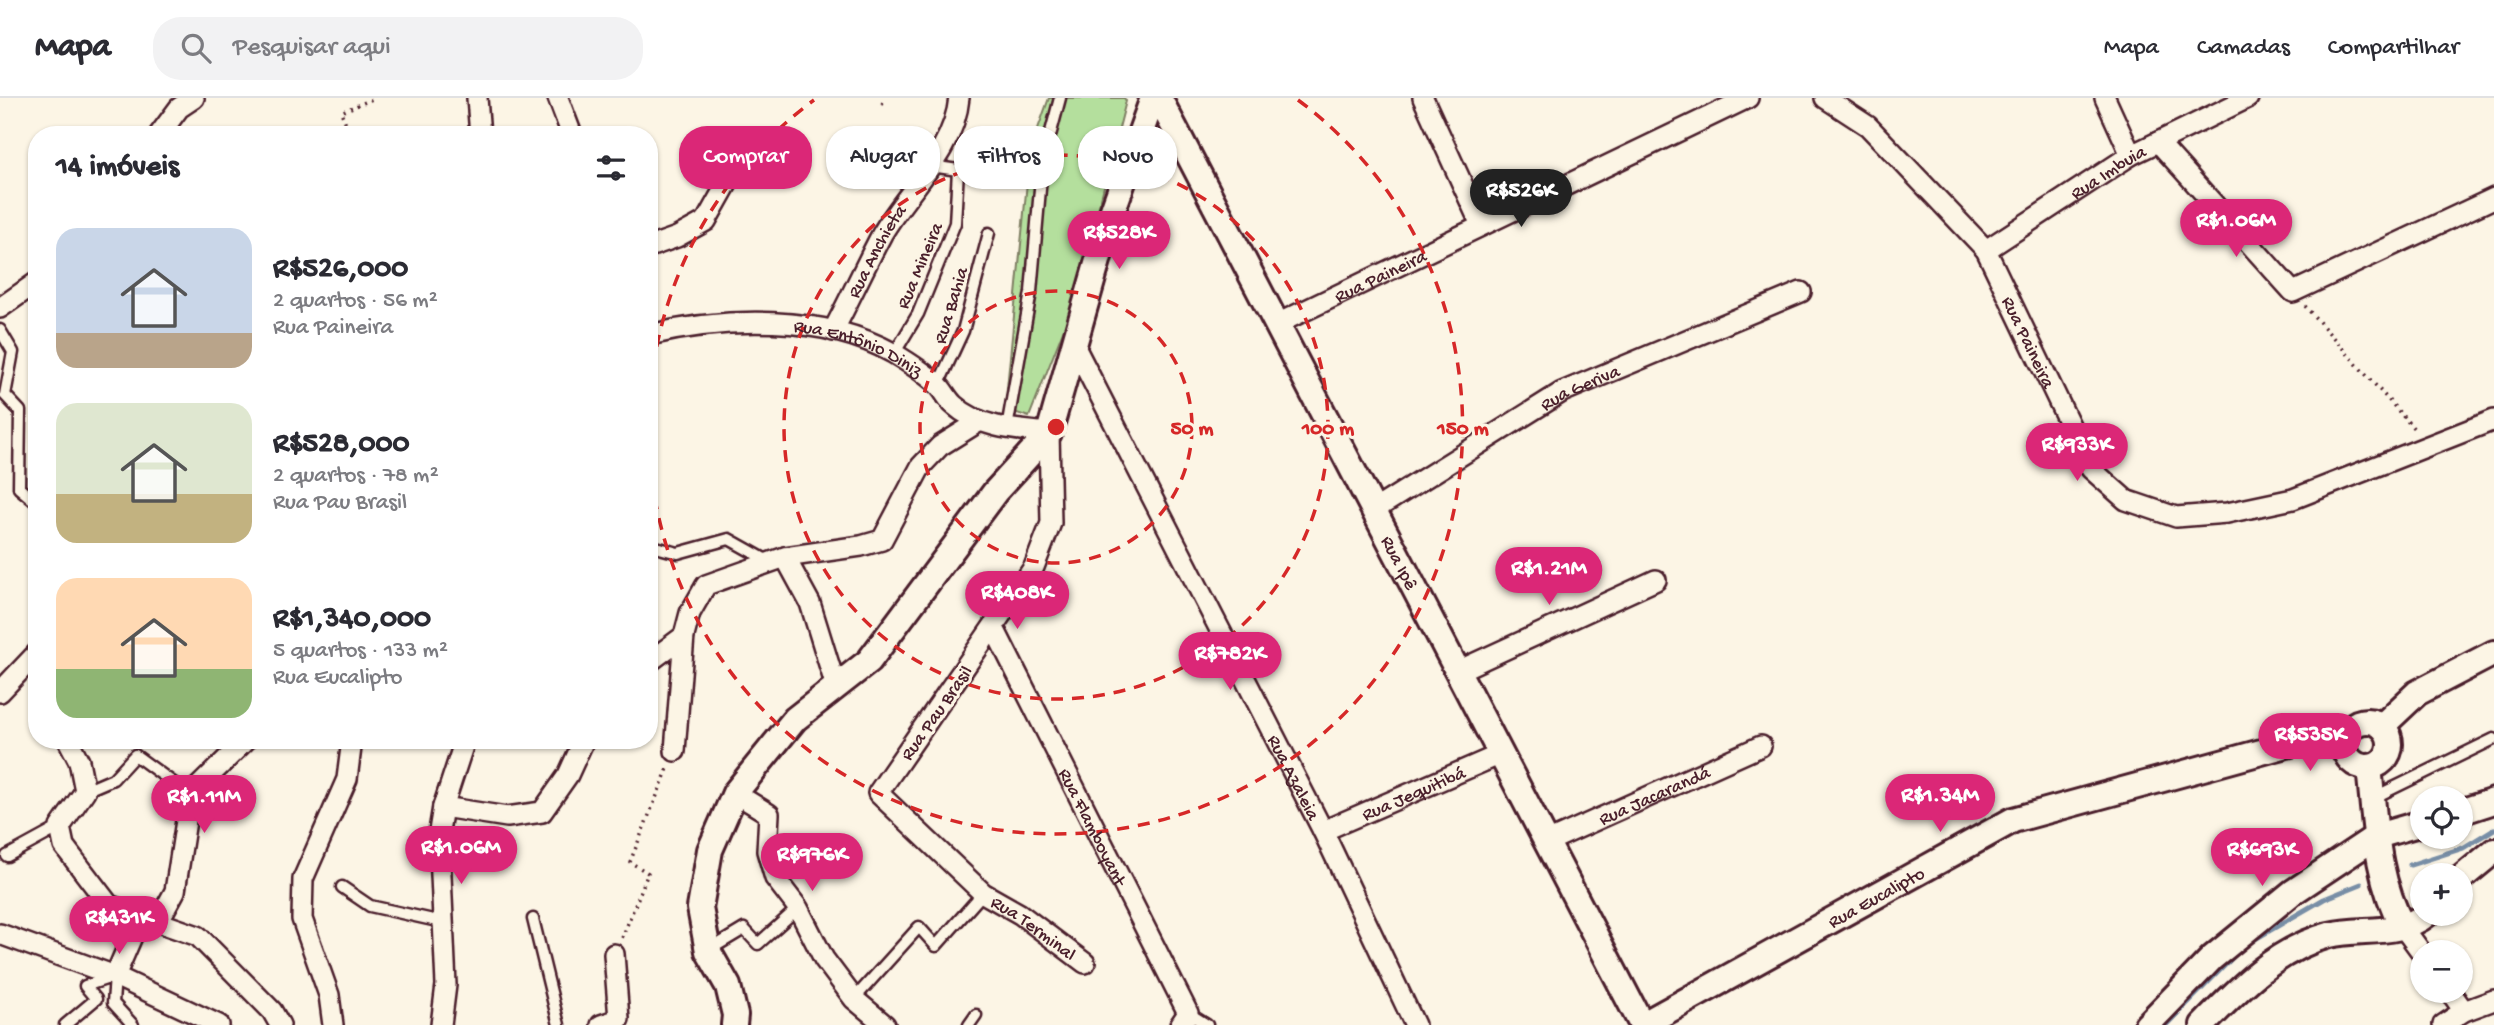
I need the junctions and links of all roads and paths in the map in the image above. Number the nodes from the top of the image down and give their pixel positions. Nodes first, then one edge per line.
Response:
1 (194, 98) edge
2 (375, 98) edge
3 (477, 98) edge
4 (558, 98) edge
5 (885, 98) edge
6 (959, 98) edge
7 (1059, 98) edge
8 (1153, 98) edge
9 (1159, 98) edge
10 (1423, 98) edge
11 (1748, 98) edge
12 (1825, 98) edge
13 (2105, 98) edge
14 (2248, 98) edge
15 (882, 104) dead end
16 (166, 126) edge
17 (347, 126) edge
18 (479, 126) edge
19 (569, 126) edge
20 (2158, 142) junction
21 (940, 150) edge
22 (2131, 155) junction
23 (940, 167) edge
24 (724, 189) edge
25 (914, 189) edge
26 (2494, 198) edge
27 (1482, 225) junction
28 (989, 233) dead end
29 (658, 244) edge
30 (1986, 250) junction
31 (28, 288) edge
32 (1801, 292) dead end
33 (2293, 292) junction
34 (0, 308) edge
35 (1277, 324) junction
36 (0, 330) edge
37 (833, 331) junction
38 (658, 333) edge
39 (1074, 345) junction
40 (894, 354) junction
41 (938, 385) junction
42 (2494, 420) edge
43 (980, 421) junction
44 (1007, 428) junction
45 (1049, 433) junction
46 (2429, 446) junction
47 (28, 496) edge
48 (1374, 510) junction
49 (658, 548) edge
50 (777, 560) junction
51 (1656, 580) dead end
52 (995, 628) junction
53 (684, 636) junction
54 (2494, 653) edge
55 (658, 655) edge
56 (28, 662) edge
57 (1458, 671) junction
58 (836, 687) junction
59 (0, 692) edge
60 (2382, 726) junction
61 (2349, 728) junction
62 (2494, 740) edge
63 (1761, 746) dead end
64 (2280, 746) junction
65 (73, 749) edge
66 (237, 749) edge
67 (351, 749) edge
68 (462, 749) edge
69 (580, 749) edge
70 (676, 751) joint
71 (1501, 754) junction
72 (2346, 754) junction
73 (2369, 767) junction
74 (85, 791) junction
75 (736, 793) junction
76 (190, 795) junction
77 (2372, 798) junction
78 (2494, 801) edge
79 (443, 807) junction
80 (2473, 808) edge
81 (60, 827) junction
82 (2410, 829) edge
83 (1323, 831) junction
84 (1547, 842) junction
85 (2378, 845) junction
86 (2494, 851) edge
87 (7, 856) dead end
88 (2473, 868) edge
89 (342, 887) dead end
90 (983, 893) junction
91 (798, 908) junction
92 (533, 919) dead end
93 (149, 920) junction
94 (442, 922) junction
95 (2410, 924) edge
96 (2403, 928) junction
97 (0, 934) edge
98 (2412, 940) edge
99 (708, 951) junction
100 (614, 954) joint
101 (1085, 963) dead end
102 (115, 976) junction
103 (854, 999) junction
104 (2494, 1000) edge
105 (2458, 1003) edge
106 (2464, 1011) junction
107 (975, 1015) dead end
108 (1184, 1019) edge
109 (65, 1025) edge
110 (133, 1025) edge
111 (219, 1025) edge
112 (280, 1025) edge
113 (333, 1025) edge
114 (441, 1025) edge
115 (559, 1025) edge
116 (601, 1025) edge
117 (734, 1025) edge
118 (885, 1025) edge
119 (969, 1025) edge
120 (1207, 1025) edge
121 (1415, 1025) edge
122 (1643, 1025) edge
123 (2147, 1025) edge
124 (2203, 1025) edge
125 (2443, 1025) edge

1 - 16 street
2 - 17 path
3 - 18 street
4 - 19 street
5 - 15 path
6 - 21 street, Rua Anchieta
7 - 44 lane
8 - 39 street, Rua Pau Brasil
9 - 35 street, Rua Ipê
10 - 27 street
11 - 27 street, Rua Paineira
12 - 30 street, Rua Paineira
13 - 22 street
14 - 20 street
20 - 22 street, Rua Imbuia
20 - 33 street, Rua Imbuia
22 - 30 street, Rua Imbuia
23 - 40 lane, Rua Mineira
24 - 29 street
25 - 37 street, Rua Anchieta
26 - 33 street
27 - 35 street, Rua Paineira
28 - 41 lane, Rua Bahia
30 - 46 street, Rua Paineira
31 - 34 street
32 - 48 street, Rua Geriva
33 - 46 path
35 - 48 street, Rua Ipê
36 - 47 lane
37 - 38 street, Rua Entônio Diniz
37 - 40 street, Rua Entônio Diniz
39 - 45 street, Rua Pau Brasil
39 - 83 street, Rua Azaleia
40 - 41 street, Rua Entônio Diniz
41 - 43 street, Rua Entônio Diniz
42 - 46 street, Rua Paineira
43 - 44 street, Rua Entônio Diniz
43 - 50 street
44 - 45 street, Rua Entônio Diniz
45 - 52 street, Rua Pau Brasil
45 - 58 street
48 - 57 street, Rua Ipê
49 - 50 lane
50 - 53 street
50 - 58 street
51 - 57 street
52 - 90 street, Rua Pau Brasil
52 - 108 street, Rua Flamboyant
53 - 55 street
53 - 70 street
54 - 60 street
56 - 59 street
57 - 71 street, Rua Ipê
58 - 75 street
60 - 61 street
60 - 73 street
61 - 64 street, Rua Eucalipto
61 - 72 street
62 - 77 lane
63 - 84 street, Rua Jacarandá
64 - 72 street, Rua Eucalipto
64 - 122 street, Rua Eucalipto
65 - 74 street
66 - 76 street
67 - 113 street
68 - 79 street
69 - 79 street
70 - 100 path
71 - 83 street, Rua Jequitibá
71 - 84 street, Rua Ipê
72 - 73 street
73 - 77 street
74 - 76 lane
74 - 81 street
75 - 91 street
75 - 99 street
76 - 93 street
77 - 85 street
78 - 80 street
79 - 94 street
81 - 87 lane
81 - 93 street
82 - 85 street
83 - 121 street, Rua Azaleia
84 - 122 street, Rua Ipê
85 - 96 street
85 - 123 street
86 - 88 street
89 - 94 lane
90 - 101 street, Rua Terminal
90 - 103 lane
91 - 99 lane
91 - 103 street
92 - 115 lane
93 - 102 street
93 - 112 street
94 - 114 street
95 - 96 street
96 - 98 street
96 - 124 street
97 - 102 street
99 - 117 street
100 - 116 street
102 - 109 lane
102 - 110 lane
102 - 111 street
103 - 118 street
104 - 106 street
105 - 106 street
106 - 125 street
107 - 119 lane
108 - 120 lane

